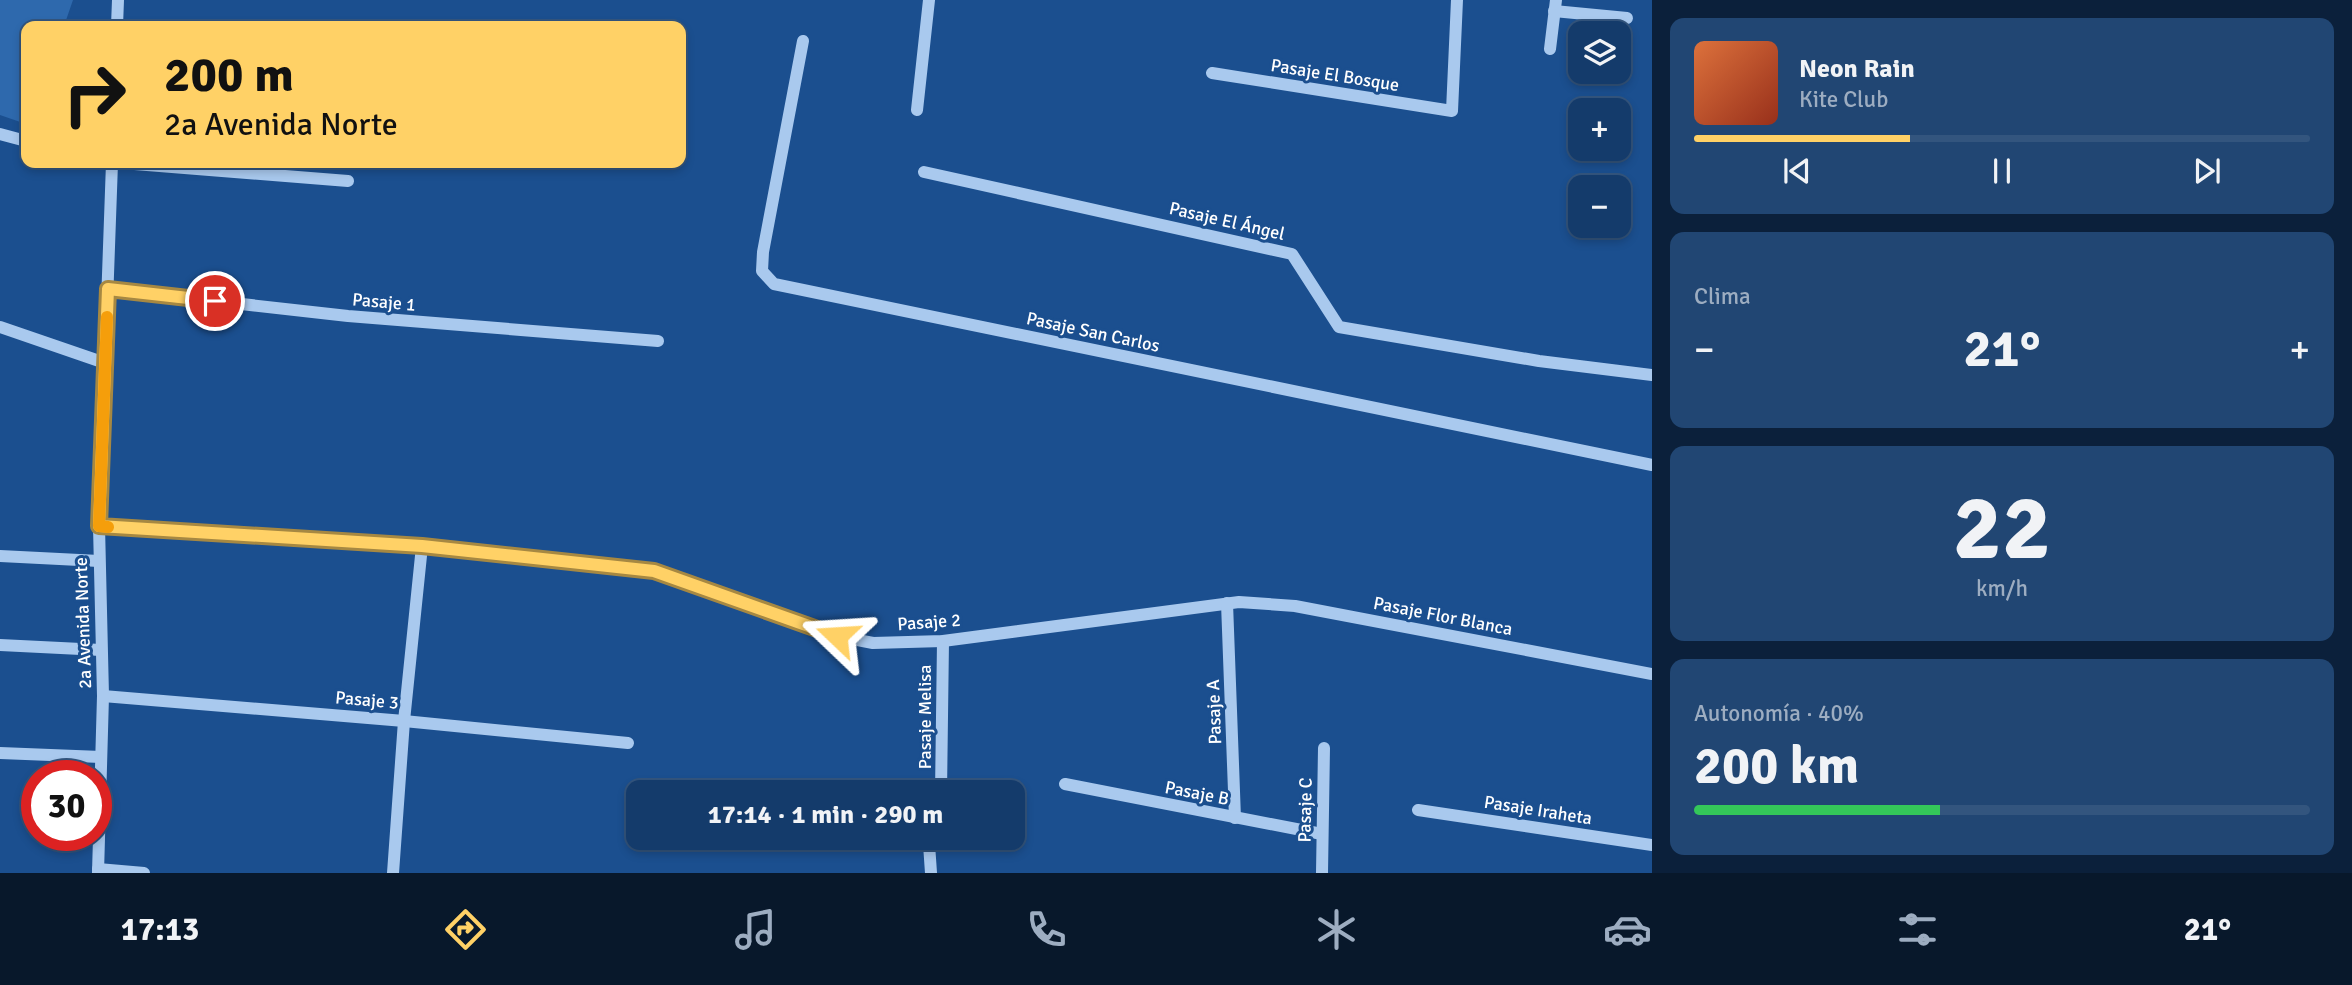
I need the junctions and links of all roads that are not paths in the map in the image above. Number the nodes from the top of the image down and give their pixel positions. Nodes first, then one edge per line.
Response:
1 (118, 0) edge
2 (929, 0) edge
3 (1457, 0) edge
4 (1555, 5) edge
5 (1627, 18) dead end
6 (117, 21) edge
7 (803, 41) dead end
8 (1550, 49) dead end
9 (1212, 74) dead end
10 (917, 110) dead end
11 (0, 134) edge
12 (21, 140) edge
13 (112, 168) edge
14 (185, 168) edge
15 (924, 172) dead end
16 (348, 181) dead end
17 (108, 289) junction
18 (0, 327) edge
19 (658, 341) dead end
20 (105, 363) junction
21 (1652, 375) edge
22 (1652, 465) edge
23 (99, 526) junction
24 (422, 546) junction
25 (0, 556) edge
26 (99, 561) junction
27 (1227, 603) junction
28 (943, 641) junction
29 (0, 645) edge
30 (101, 650) junction
31 (1652, 674) edge
32 (103, 696) junction
33 (404, 721) junction
34 (628, 743) dead end
35 (1324, 748) dead end
36 (0, 753) edge
37 (101, 757) junction
38 (942, 780) edge
39 (1065, 784) dead end
40 (1418, 810) dead end
41 (1236, 818) junction
42 (1322, 834) junction
43 (1652, 845) edge
44 (929, 850) edge
45 (98, 871) edge
46 (144, 873) edge
47 (393, 873) edge
48 (931, 873) edge
49 (1322, 873) edge

1 - 6 street
2 - 10 street
3 - 9 street, Pasaje El Bosque
4 - 5 street
4 - 8 street
7 - 22 street, Pasaje San Carlos
11 - 12 street
13 - 17 street, 2a Avenida Norte
14 - 16 street
15 - 21 street, Pasaje El Ángel
17 - 19 street, Pasaje 1
17 - 20 street, 2a Avenida Norte
18 - 20 street
20 - 23 street, 2a Avenida Norte
23 - 24 street, Pasaje 2
23 - 26 street, 2a Avenida Norte
24 - 28 street, Pasaje 2
24 - 33 street
25 - 26 street
26 - 30 street, 2a Avenida Norte
27 - 28 street, Pasaje 2
27 - 31 street, Pasaje Flor Blanca
27 - 41 street, Pasaje A
28 - 38 street, Pasaje Melisa
29 - 30 street
30 - 32 street, 2a Avenida Norte
32 - 33 street, Pasaje 3
32 - 37 street, 2a Avenida Norte
33 - 34 street, Pasaje 3
33 - 47 street
35 - 42 street, Pasaje C
36 - 37 street
37 - 45 street, 2a Avenida Norte
39 - 41 street, Pasaje B
40 - 43 street, Pasaje Iraheta
41 - 42 street, Pasaje B
42 - 49 street, Pasaje C
44 - 48 street
45 - 46 street

